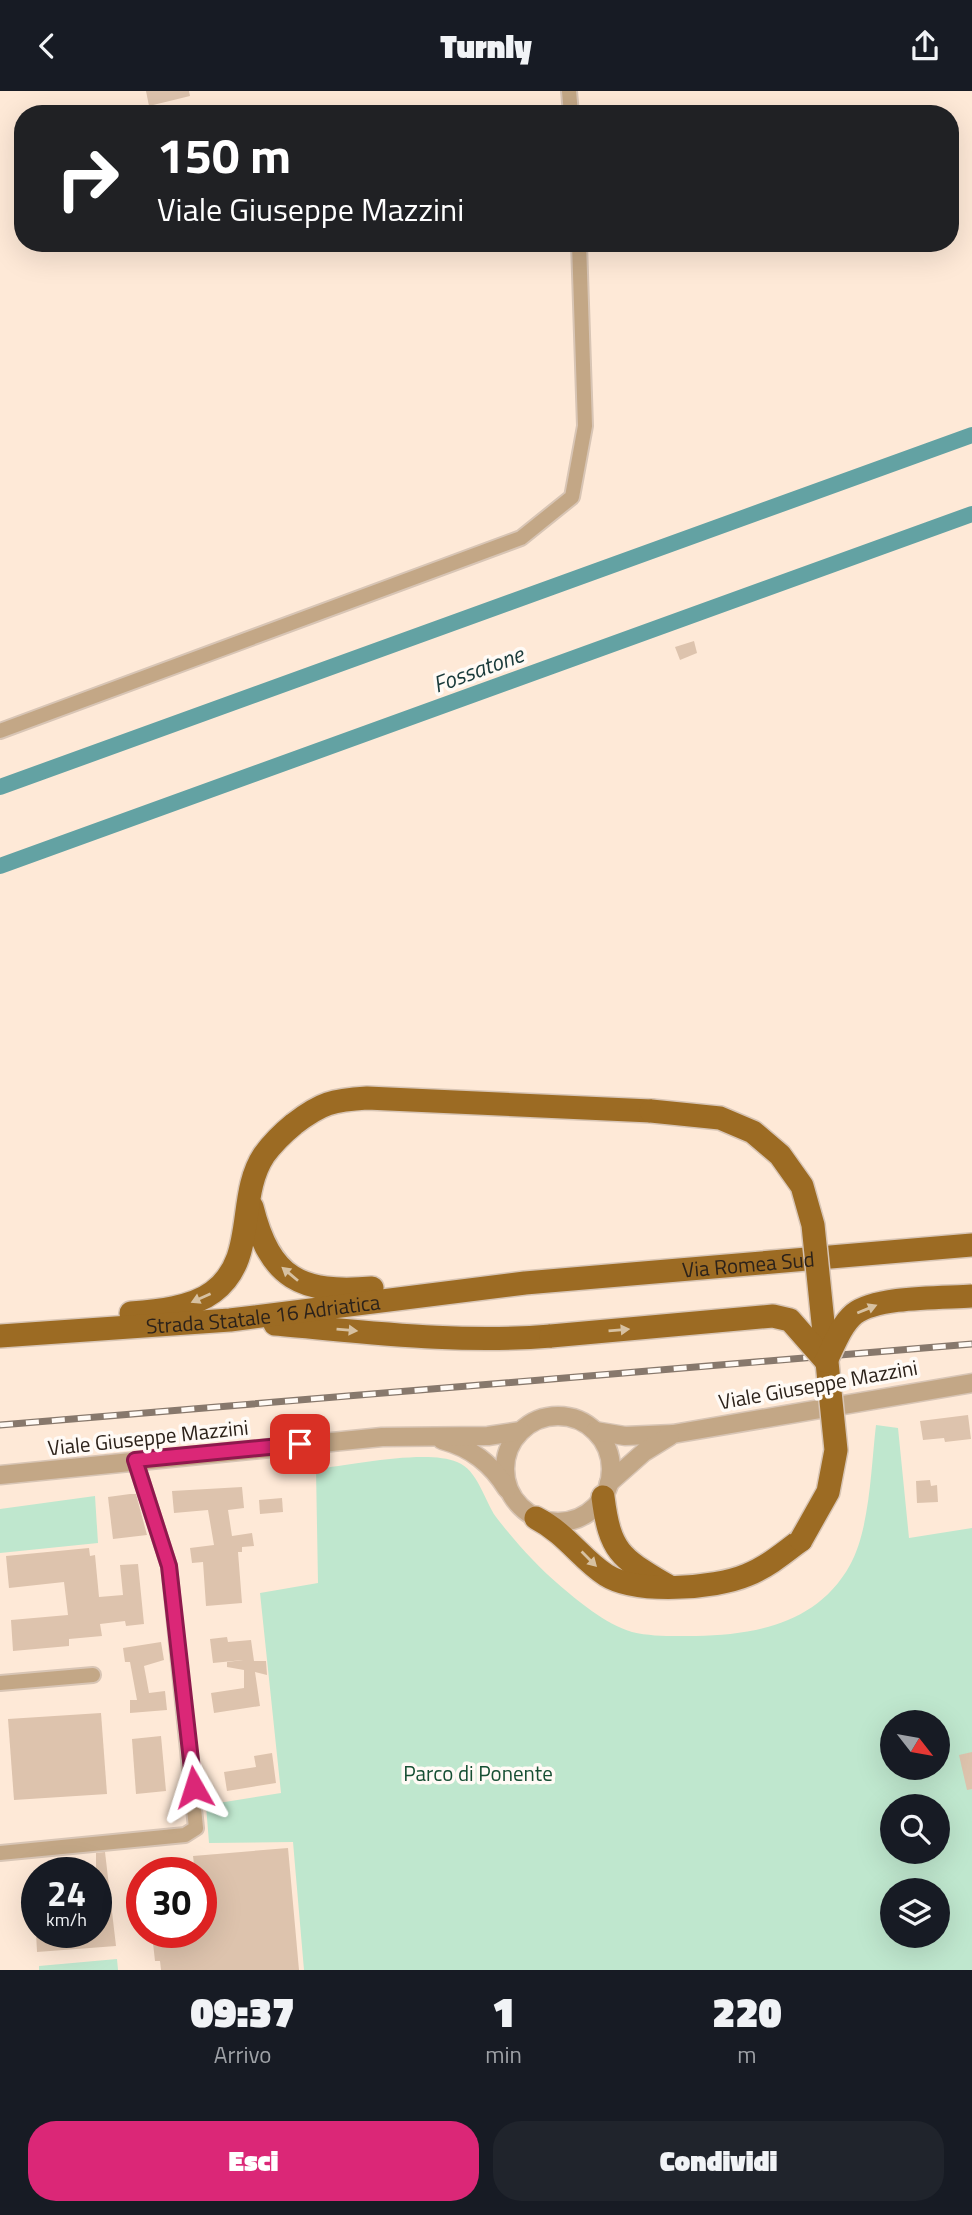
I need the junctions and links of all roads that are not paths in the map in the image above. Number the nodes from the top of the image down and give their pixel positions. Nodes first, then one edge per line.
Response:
1 (579, 252) edge
2 (0, 731) edge
3 (250, 1199) junction
4 (972, 1245) edge
5 (525, 1283) junction
6 (972, 1296) edge
7 (230, 1320) junction
8 (5, 1336) edge
9 (826, 1360) junction
10 (972, 1383) edge
11 (521, 1431) junction
12 (595, 1431) junction
13 (673, 1434) junction
14 (425, 1435) junction
15 (135, 1460) junction
16 (0, 1475) edge
17 (606, 1490) junction
18 (511, 1494) junction
19 (536, 1518) junction
20 (668, 1585) junction
21 (93, 1675) dead end
22 (0, 1683) edge
23 (0, 1853) edge

1 - 2 street
5 -> 3 main road
3 -> 8 main road
3 - 9 main road, bridge
4 - 5 main road, Via Romea Sud
5 - 7 main road, Strada Statale 16 Adriatica
9 -> 6 main road, bridge
7 - 8 main road, Strada Statale 16 Adriatica
7 -> 9 main road, bridge
9 - 20 main road, bridge
10 - 13 street, Viale Giuseppe Mazzini
11 - 12 street
11 - 14 street
11 - 18 street
12 - 13 street
12 - 17 street
13 - 17 street
14 - 15 street, Viale Giuseppe Mazzini
14 - 18 street
15 - 16 street, Viale Giuseppe Mazzini
15 - 23 street
17 - 19 street
17 - 20 main road
18 - 19 street
19 -> 20 main road
21 - 22 street

